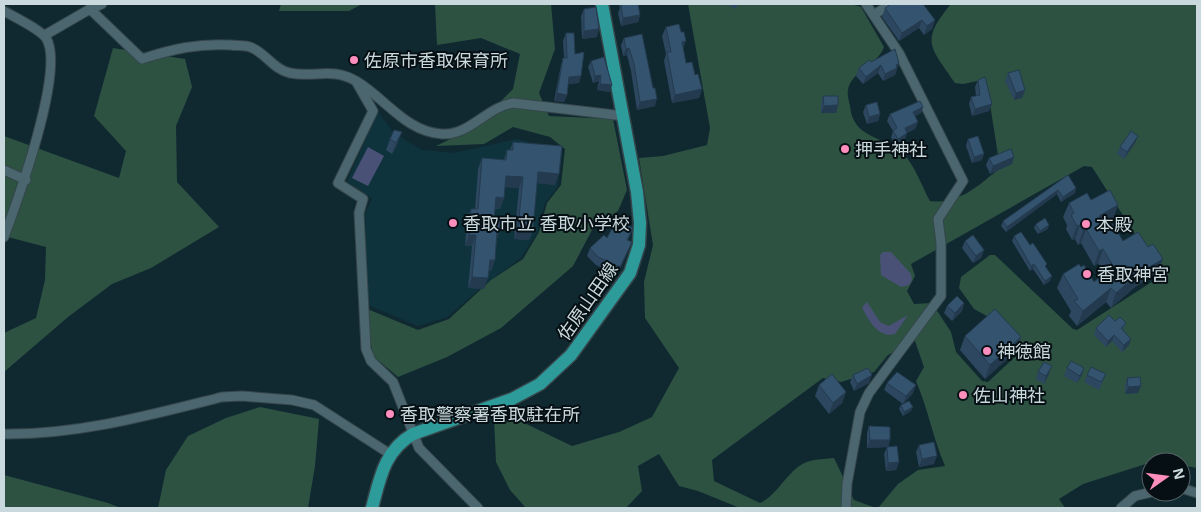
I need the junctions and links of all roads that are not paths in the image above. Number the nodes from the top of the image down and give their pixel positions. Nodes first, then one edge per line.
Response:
1 (102, 4) edge
2 (602, 4) edge
3 (866, 4) edge
4 (891, 4) edge
5 (90, 9) junction
6 (4, 11) edge
7 (875, 14) junction
8 (45, 35) junction
9 (356, 81) junction
10 (624, 116) junction
11 (4, 170) edge
12 (26, 180) junction
13 (4, 237) edge
14 (4, 434) edge
15 (413, 434) junction
16 (390, 454) junction
17 (1141, 495) edge
18 (372, 508) edge
19 (478, 508) edge
20 (846, 508) edge
21 (1121, 508) edge

1 - 5 street
2 - 10 main road, 佐原山田線
3 - 7 street
4 - 7 street
5 - 8 street
5 - 9 street
6 - 8 street
7 - 20 street
8 - 12 street
9 - 10 street
9 - 15 street
10 - 15 main road, 佐原山田線
11 - 12 street
12 - 13 street
14 - 16 street
15 - 16 main road, 佐原山田線
15 - 19 street
16 - 18 main road, 佐原山田線
17 - 21 street

